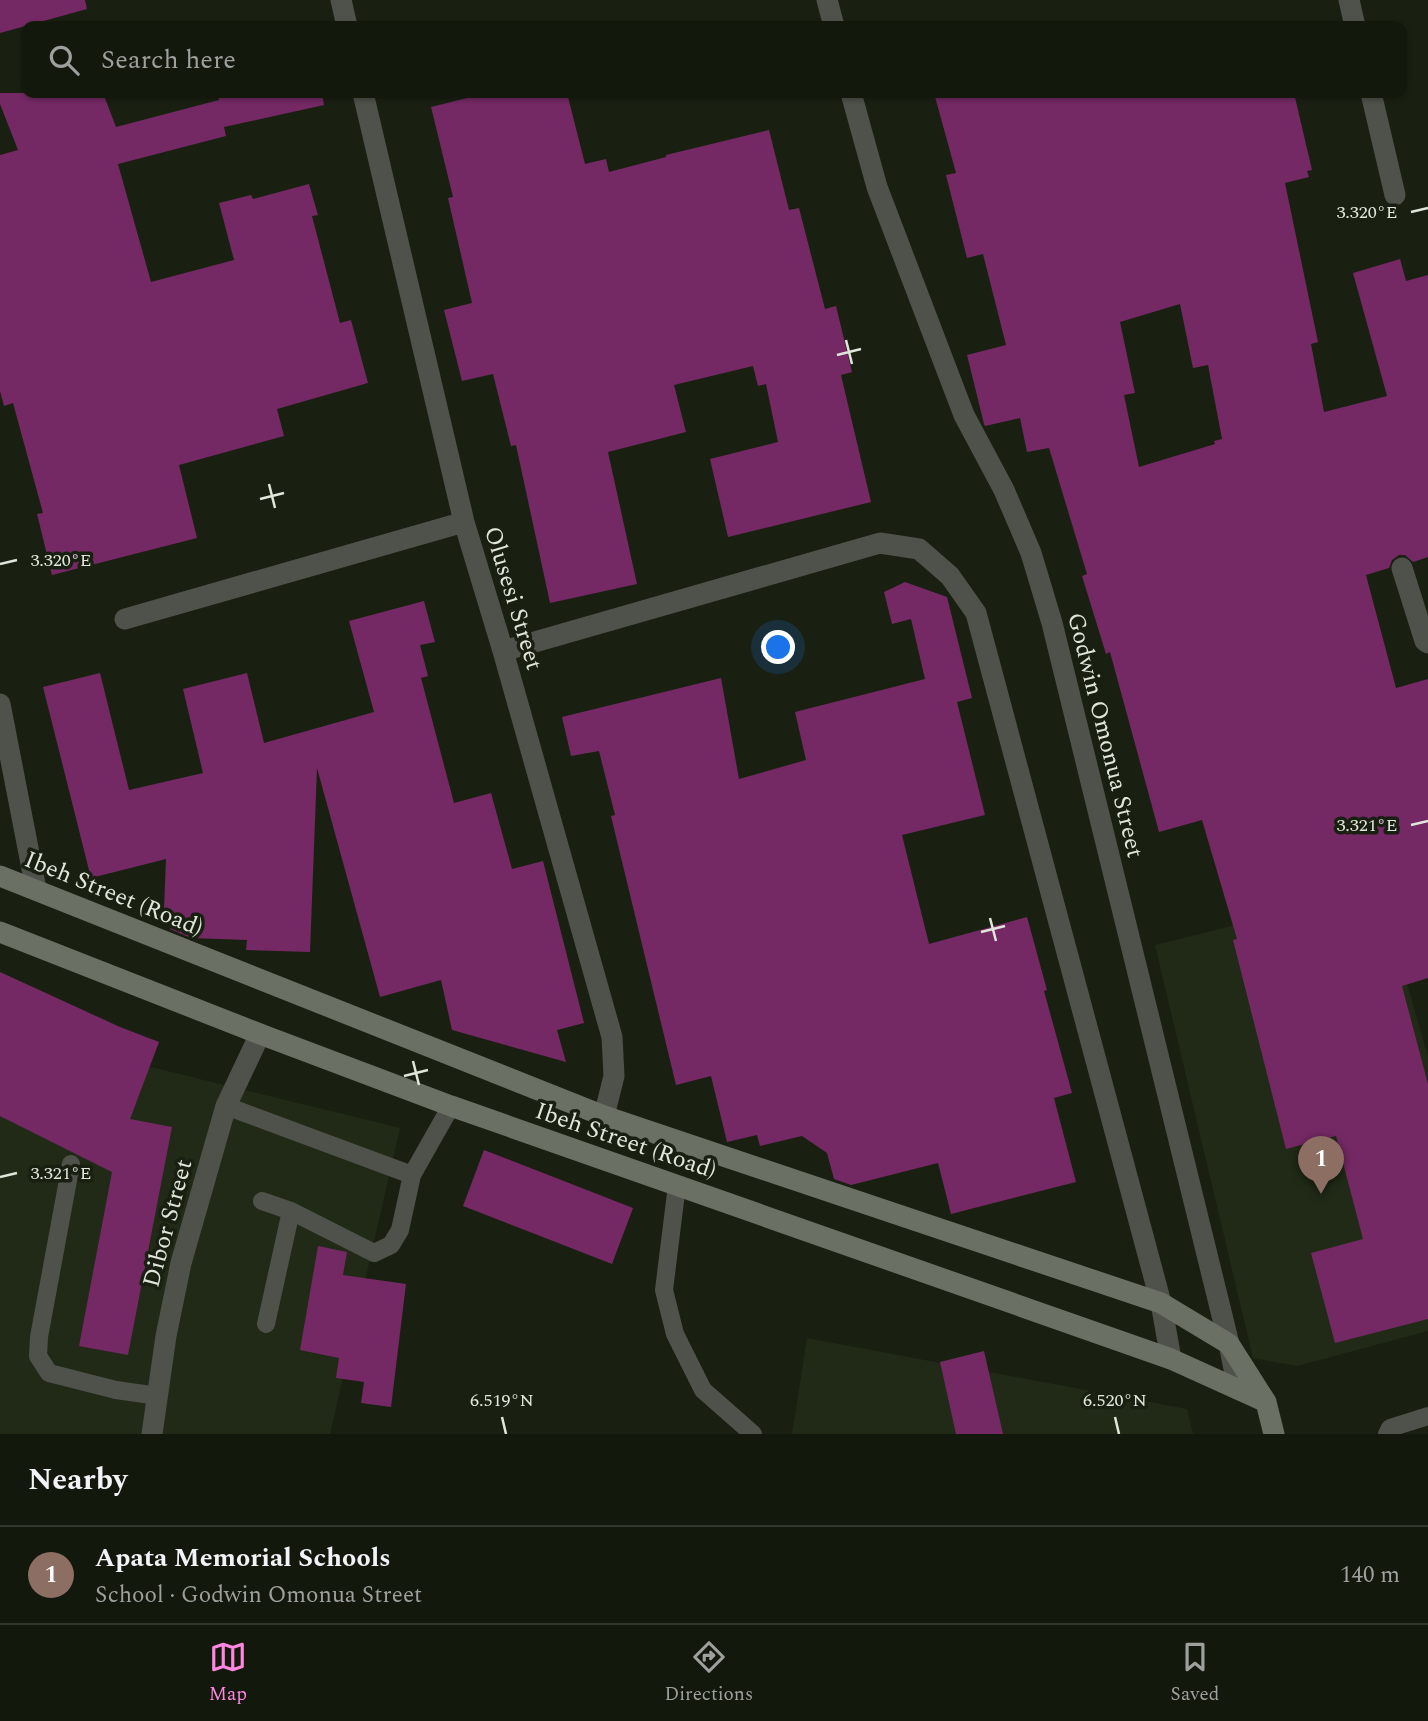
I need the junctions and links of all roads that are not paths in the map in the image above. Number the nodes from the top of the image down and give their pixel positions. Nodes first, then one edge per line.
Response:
1 (341, 0) edge
2 (827, 0) edge
3 (1349, 0) edge
4 (346, 21) edge
5 (833, 21) edge
6 (1354, 21) edge
7 (364, 98) edge
8 (851, 98) edge
9 (1372, 98) edge
10 (1395, 195) dead end
11 (464, 522) junction
12 (1402, 568) dead end
13 (125, 619) dead end
14 (1428, 643) edge
15 (503, 651) junction
16 (0, 704) edge
17 (0, 876) edge
18 (36, 889) junction
19 (0, 932) edge
20 (260, 1034) junction
21 (226, 1106) junction
22 (451, 1106) junction
23 (604, 1116) junction
24 (71, 1164) dead end
25 (412, 1175) junction
26 (677, 1185) junction
27 (262, 1201) dead end
28 (291, 1211) junction
29 (1161, 1303) junction
30 (266, 1324) dead end
31 (1229, 1344) junction
32 (1171, 1359) junction
33 (1238, 1388) junction
34 (158, 1396) junction
35 (1266, 1402) junction
36 (1428, 1416) edge
37 (152, 1434) edge
38 (753, 1434) edge
39 (1275, 1434) edge
40 (1387, 1434) edge

1 - 4 street
2 - 5 street
3 - 6 street
7 - 11 street, Olusesi Street
8 - 31 street, Godwin Omonua Street
9 - 10 street
11 - 13 street
11 - 15 street, Olusesi Street
12 - 14 street
15 - 23 street, Olusesi Street
15 - 29 street
16 - 18 street
17 - 18 street, Ibeh Street (Road)
18 - 23 street, Ibeh Street (Road)
19 - 20 street, Ibeh Street (Road)
20 - 21 street, Dibor Street
20 - 22 street, Ibeh Street (Road)
21 - 25 lane
21 - 34 street, Dibor Street
22 - 25 lane
22 - 26 street, Ibeh Street (Road)
23 - 29 street, Ibeh Street (Road)
24 - 34 lane
25 - 28 lane
26 - 32 street, Ibeh Street (Road)
26 - 38 lane
27 - 28 lane
28 - 30 lane
29 - 31 street, Ibeh Street (Road)
29 - 32 street
31 - 33 street
31 - 35 street, Godwin Omonua Street
32 - 33 street, Ibeh Street (Road)
33 - 35 street
34 - 37 street, Dibor Street
35 - 39 street, Godwin Omonua Street
36 - 40 lane

